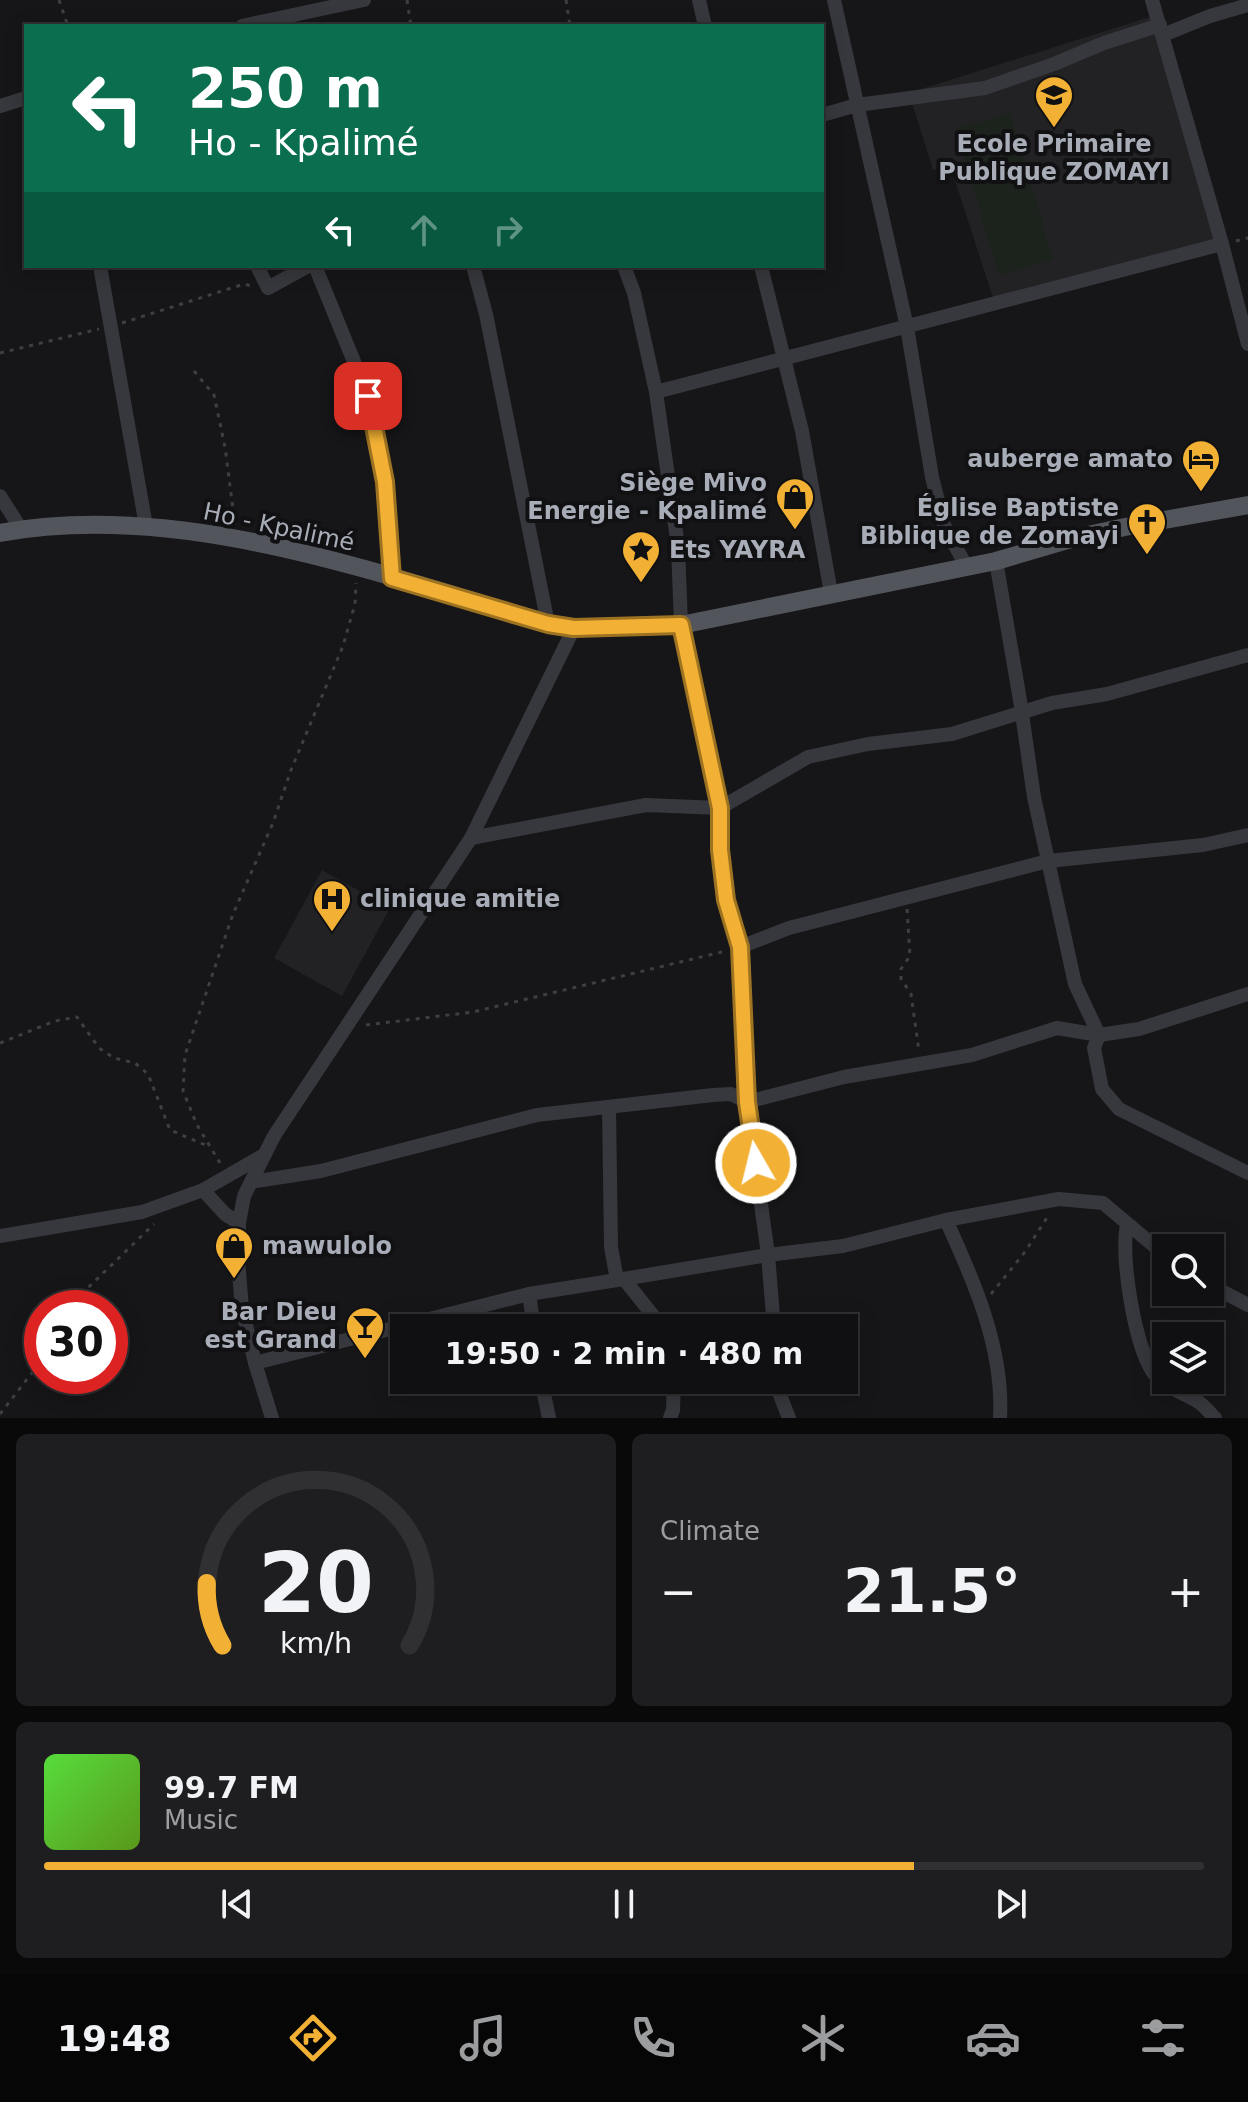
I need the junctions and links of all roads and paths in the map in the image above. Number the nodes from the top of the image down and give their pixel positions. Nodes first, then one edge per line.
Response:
1 (59, 0) edge
2 (364, 0) edge
3 (407, 0) edge
4 (566, 0) edge
5 (699, 0) edge
6 (834, 0) edge
7 (1152, 0) edge
8 (1248, 5) edge
9 (67, 24) edge
10 (251, 24) edge
11 (411, 24) edge
12 (570, 24) edge
13 (705, 24) edge
14 (1161, 30) junction
15 (24, 99) edge
16 (857, 105) junction
17 (0, 106) edge
18 (824, 114) edge
19 (1222, 244) junction
20 (100, 268) edge
21 (258, 268) edge
22 (304, 268) edge
23 (316, 268) edge
24 (474, 268) edge
25 (625, 268) edge
26 (761, 268) edge
27 (268, 288) junction
28 (109, 327) junction
29 (907, 327) junction
30 (1248, 344) edge
31 (0, 353) edge
32 (784, 359) junction
33 (194, 371) dead end
34 (656, 392) junction
35 (0, 496) edge
36 (1248, 505) edge
37 (146, 526) junction
38 (21, 529) junction
39 (0, 533) edge
40 (237, 541) junction
41 (996, 561) junction
42 (966, 566) junction
43 (356, 568) junction
44 (392, 578) junction
45 (831, 593) junction
46 (548, 624) junction
47 (681, 625) junction
48 (574, 628) junction
49 (1248, 655) edge
50 (1021, 712) junction
51 (720, 808) junction
52 (1248, 835) edge
53 (471, 838) junction
54 (1048, 861) junction
55 (907, 898) junction
56 (740, 947) junction
57 (1248, 994) edge
58 (346, 1027) junction
59 (1099, 1035) junction
60 (0, 1043) edge
61 (921, 1065) junction
62 (747, 1102) junction
63 (609, 1108) junction
64 (212, 1148) junction
65 (264, 1155) junction
66 (1248, 1173) edge
67 (227, 1176) junction
68 (251, 1182) junction
69 (203, 1190) junction
70 (1059, 1199) junction
71 (946, 1220) junction
72 (239, 1223) junction
73 (154, 1224) dead end
74 (1127, 1225) junction
75 (0, 1236) edge
76 (1152, 1245) edge
77 (768, 1255) junction
78 (620, 1280) junction
79 (86, 1290) edge
80 (1224, 1292) edge
81 (529, 1294) junction
82 (1248, 1305) edge
83 (982, 1307) junction
84 (532, 1314) edge
85 (651, 1314) edge
86 (773, 1314) edge
87 (255, 1363) junction
88 (24, 1383) edge
89 (544, 1394) edge
90 (674, 1394) edge
91 (780, 1394) edge
92 (0, 1414) edge
93 (272, 1418) edge
94 (549, 1418) edge
95 (670, 1418) edge
96 (789, 1418) edge
97 (1000, 1418) edge
98 (1215, 1418) edge

1 - 9 path
2 - 10 street
3 - 11 path
4 - 12 path
5 - 13 street
6 - 16 street
7 - 14 street
8 - 14 street
14 - 16 street
14 - 19 street
15 - 17 street
16 - 18 street
16 - 29 street
19 - 29 street
19 - 30 street
20 - 28 street
21 - 27 street
22 - 27 street
23 - 44 street
24 - 46 street
25 - 34 street
26 - 32 street
27 - 28 path
28 - 31 path
28 - 37 street
29 - 32 street
29 - 42 street
32 - 34 street
32 - 45 street
33 - 40 path
34 - 47 street
35 - 38 street
36 - 41 main road, Ho - Kpalimé
37 - 38 main road, Ho - Kpalimé
37 - 40 main road, Ho - Kpalimé
38 - 39 main road, Ho - Kpalimé
40 - 43 main road, Ho - Kpalimé
41 - 42 main road, Ho - Kpalimé
41 - 50 street
42 - 45 main road, Ho - Kpalimé
43 - 44 main road, Ho - Kpalimé
43 - 64 path
44 - 46 main road, Ho - Kpalimé
45 - 47 main road, Ho - Kpalimé
46 - 48 main road, Ho - Kpalimé
47 - 48 main road, Ho - Kpalimé
47 - 51 street
48 - 53 street
49 - 50 street
50 - 51 street
50 - 54 street
51 - 53 street
51 - 56 street
52 - 54 street
53 - 58 street
54 - 55 street
54 - 59 street
55 - 56 street
55 - 61 path
56 - 58 path
56 - 62 street
57 - 59 street
58 - 65 street
59 - 61 street
59 - 66 street
60 - 64 path
61 - 62 street
62 - 63 street
62 - 77 street
63 - 68 street
63 - 78 street
64 - 67 path
65 - 67 street
65 - 68 street
67 - 69 street
68 - 72 street
69 - 72 street
69 - 75 street
70 - 71 street
70 - 74 street
70 - 83 path
71 - 77 street
71 - 83 street
72 - 87 street
73 - 79 path
74 - 76 street
74 - 98 street
77 - 78 street
77 - 86 street
78 - 81 street
78 - 85 street
80 - 82 street
81 - 84 street
81 - 87 street
83 - 97 street
87 - 93 street
88 - 92 path
89 - 94 street
90 - 95 street
91 - 96 street

